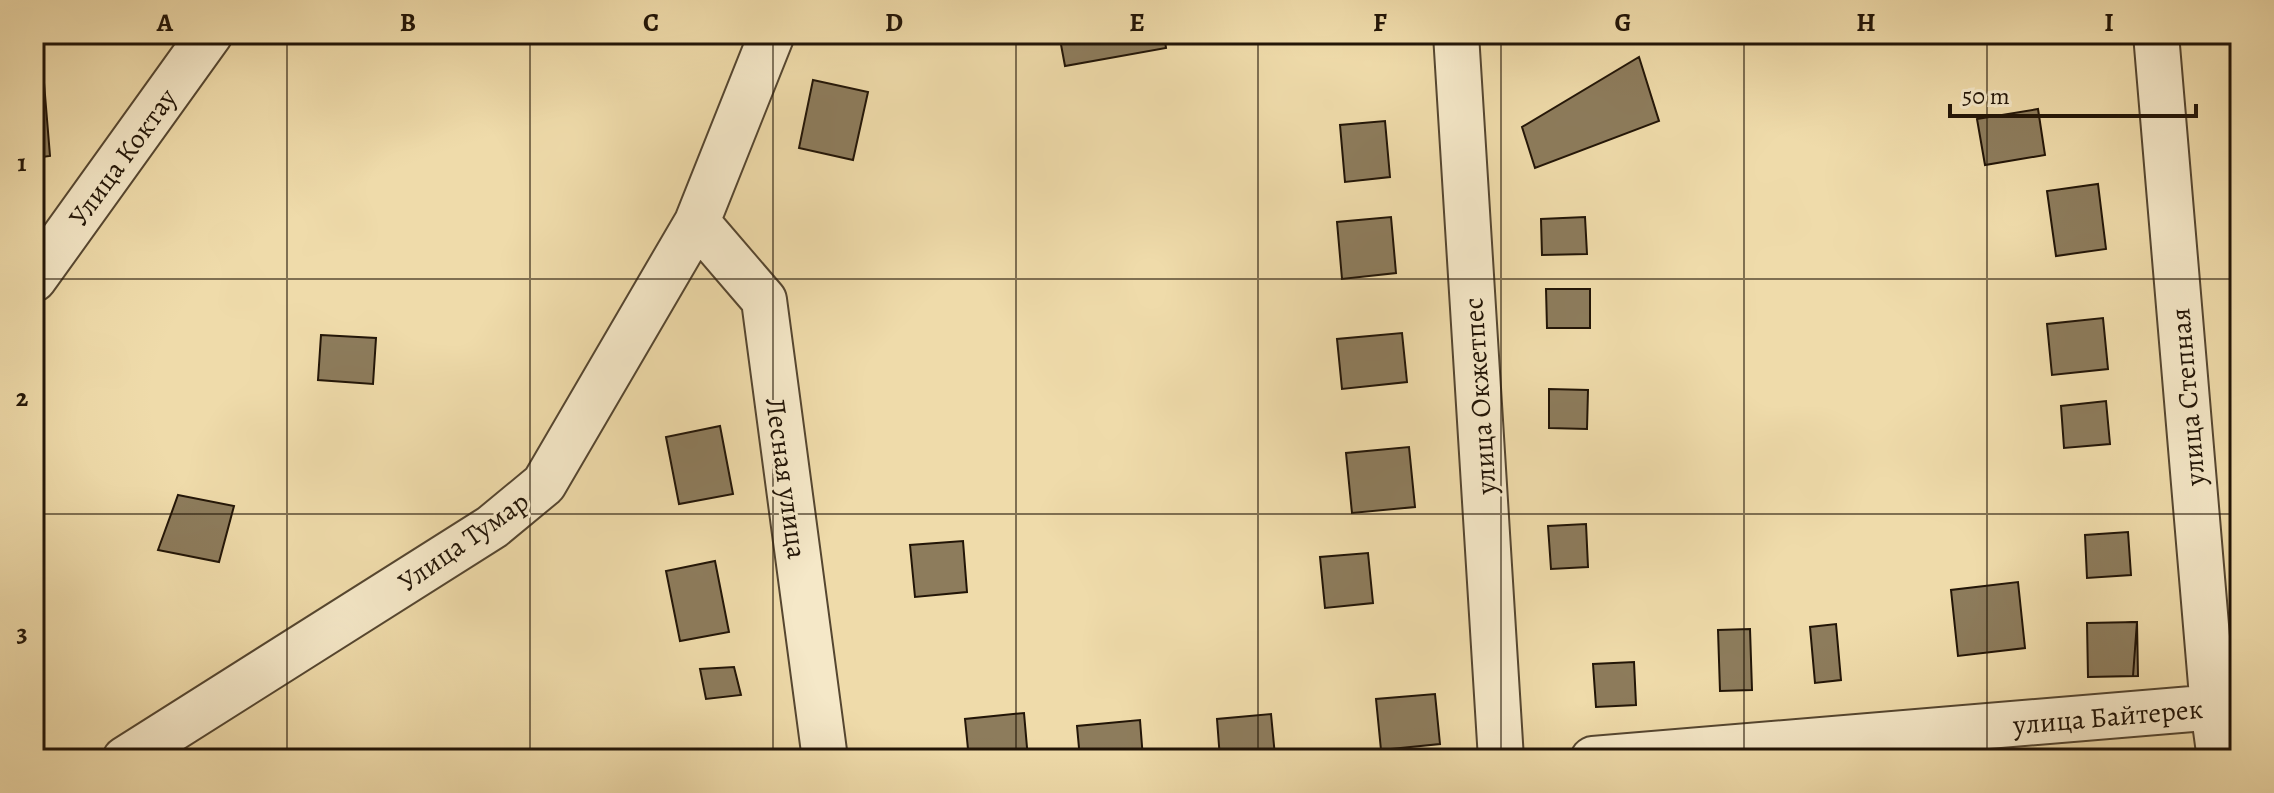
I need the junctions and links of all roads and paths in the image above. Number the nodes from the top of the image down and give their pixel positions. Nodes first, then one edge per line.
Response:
1 (210, 34) edge
2 (772, 34) edge
3 (1456, 34) edge
4 (2156, 34) edge
5 (697, 222) junction
6 (34, 279) edge
7 (2226, 706) edge
8 (125, 759) edge
9 (825, 759) edge
10 (1501, 759) edge
11 (1593, 759) edge
12 (2220, 759) edge

1 - 6 street, Улица Коктау
2 - 5 street, Улица Тумар
3 - 10 street, улица Окжетпес
4 - 7 street, улица Степная
5 - 8 street, Улица Тумар
5 - 9 street, Лесная улица
7 - 11 street, улица Байтерек
7 - 12 street, улица Степная

